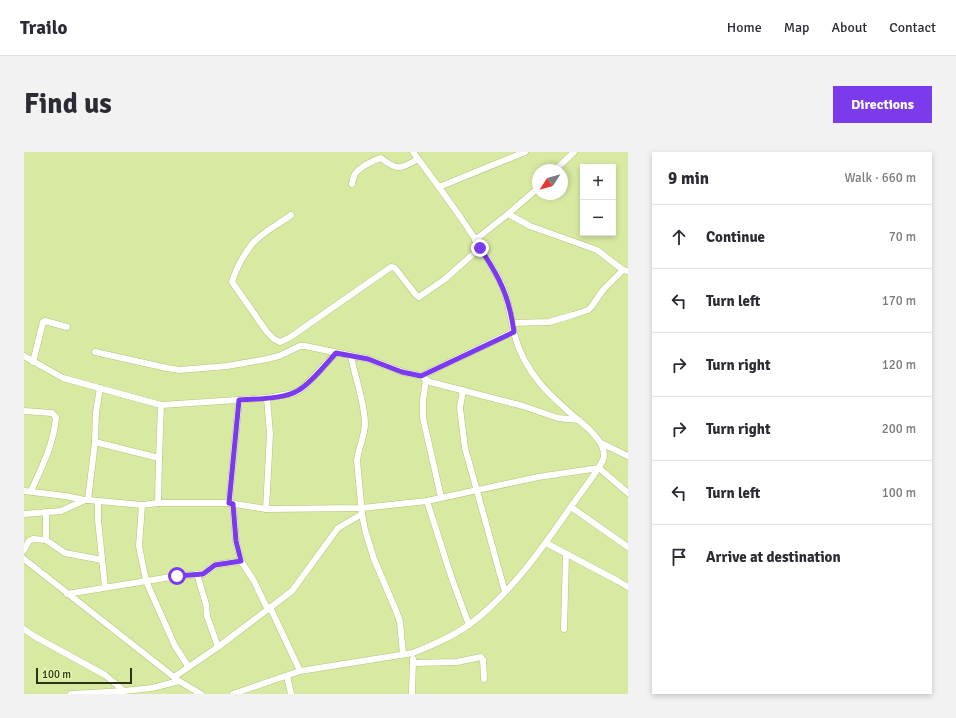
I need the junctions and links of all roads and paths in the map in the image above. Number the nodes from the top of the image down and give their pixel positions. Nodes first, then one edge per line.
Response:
1 (413, 152) edge
2 (525, 152) edge
3 (574, 152) edge
4 (418, 159) junction
5 (561, 164) edge
6 (352, 184) dead end
7 (439, 187) junction
8 (532, 193) edge
9 (508, 214) junction
10 (291, 215) dead end
11 (475, 240) junction
12 (480, 248) junction
13 (626, 271) edge
14 (512, 323) junction
15 (67, 327) dead end
16 (514, 332) junction
17 (94, 352) dead end
18 (336, 353) junction
19 (24, 356) edge
20 (350, 356) junction
21 (33, 362) junction
22 (424, 378) junction
23 (100, 388) junction
24 (463, 390) junction
25 (267, 398) junction
26 (239, 400) junction
27 (161, 405) junction
28 (24, 411) edge
29 (579, 420) junction
30 (95, 442) junction
31 (601, 443) junction
32 (628, 456) edge
33 (159, 458) junction
34 (598, 468) junction
35 (476, 490) junction
36 (27, 491) edge
37 (628, 493) edge
38 (441, 497) junction
39 (86, 500) junction
40 (427, 500) junction
41 (98, 501) junction
42 (158, 503) junction
43 (231, 503) junction
44 (142, 505) junction
45 (571, 507) junction
46 (266, 509) junction
47 (362, 511) junction
48 (46, 512) junction
49 (24, 514) edge
50 (46, 540) junction
51 (546, 543) junction
52 (628, 548) edge
53 (24, 550) edge
54 (566, 554) junction
55 (24, 559) edge
56 (102, 560) junction
57 (241, 561) junction
58 (197, 574) junction
59 (146, 581) junction
60 (105, 587) junction
61 (628, 587) edge
62 (505, 592) junction
63 (67, 594) junction
64 (269, 608) junction
65 (469, 624) junction
66 (24, 629) edge
67 (564, 629) dead end
68 (218, 647) junction
69 (413, 653) junction
70 (403, 654) junction
71 (413, 663) junction
72 (188, 666) junction
73 (300, 671) junction
74 (174, 676) junction
75 (287, 676) junction
76 (484, 679) dead end
77 (179, 681) junction
78 (124, 691) junction
79 (248, 691) edge
80 (71, 694) edge
81 (201, 694) edge
82 (233, 694) edge
83 (291, 694) edge
84 (412, 694) edge

1 - 4 street
2 - 7 street
3 - 5 street
4 - 6 street
4 - 7 street
7 - 11 street
8 - 9 street
9 - 11 street
9 - 13 street
10 - 12 street
11 - 12 street
12 - 14 street
13 - 14 street
14 - 16 street
15 - 21 street
16 - 22 street
16 - 29 street
17 - 18 street
18 - 20 street
18 - 25 street
19 - 21 street
20 - 22 street
20 - 47 street
21 - 23 street
22 - 24 street
22 - 38 street
23 - 27 street
23 - 30 street
24 - 29 street
24 - 35 street
25 - 26 street
25 - 46 street
26 - 27 street
26 - 43 street
27 - 33 street
28 - 36 street
29 - 31 street
30 - 33 street
30 - 39 street
31 - 32 street
31 - 34 street
33 - 42 street
34 - 35 street
34 - 37 street
34 - 45 street
35 - 38 street
35 - 62 street
36 - 39 street
38 - 40 street
39 - 41 street
39 - 48 street
40 - 47 street
40 - 65 street
41 - 44 street
41 - 56 street
42 - 43 street
42 - 44 street
43 - 46 street
43 - 57 street
44 - 59 street
45 - 51 street
45 - 52 street
46 - 47 street
47 - 64 street
47 - 70 street
48 - 49 street
48 - 50 street
50 - 53 street
50 - 56 street
51 - 54 street
51 - 62 street
54 - 61 street
54 - 67 street
55 - 63 street
56 - 60 street
57 - 58 street
57 - 64 street
58 - 59 street
58 - 68 street
59 - 60 street
59 - 72 street
60 - 63 street
62 - 65 street
63 - 74 street
64 - 68 street
64 - 73 street
65 - 69 street
66 - 78 street
68 - 72 street
69 - 70 street
69 - 71 street
70 - 73 street
71 - 76 street
71 - 84 street
72 - 74 street
73 - 75 street
74 - 77 street
75 - 79 street
75 - 83 street
77 - 78 street
77 - 81 street
78 - 80 street
79 - 82 street

